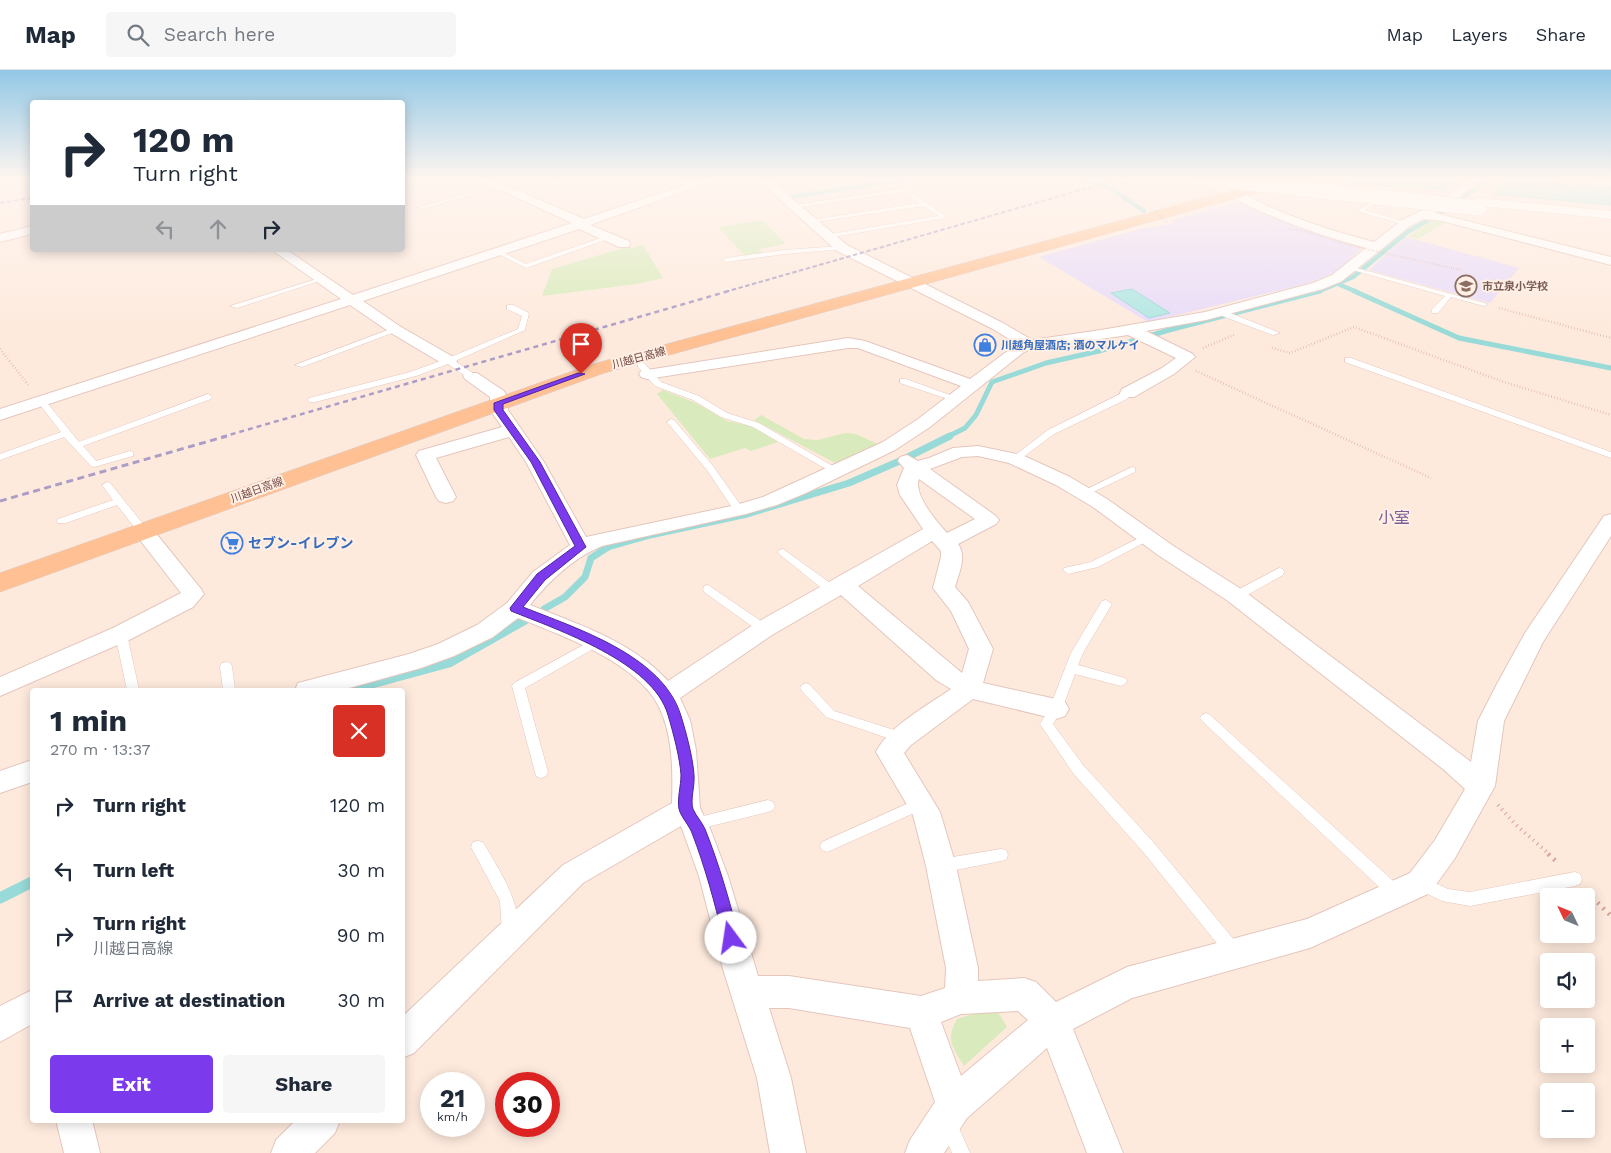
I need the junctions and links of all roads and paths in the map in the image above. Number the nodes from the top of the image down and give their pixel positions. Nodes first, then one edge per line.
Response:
1 (568, 229) edge
2 (591, 229) edge
3 (818, 229) edge
4 (873, 229) edge
5 (1112, 229) edge
6 (1289, 229) dead end
7 (1317, 229) edge
8 (1399, 229) edge
9 (1496, 229) edge
10 (30, 230) edge
11 (827, 236) junction
12 (609, 237) junction
13 (0, 238) edge
14 (624, 244) dead end
15 (1376, 247) junction
16 (842, 248) junction
17 (281, 252) edge
18 (498, 252) junction
19 (726, 260) dead end
20 (1611, 261) edge
21 (1463, 270) dead end
22 (1360, 271) junction
23 (322, 279) junction
24 (912, 284) junction
25 (1449, 295) junction
26 (353, 299) junction
27 (1484, 304) joint
28 (234, 306) dead end
29 (510, 307) dead end
30 (1435, 311) dead end
31 (1227, 315) junction
32 (396, 330) junction
33 (1131, 330) junction
34 (1276, 333) dead end
35 (1611, 338) edge
36 (1029, 345) junction
37 (0, 349) edge
38 (1348, 360) dead end
39 (449, 361) junction
40 (1180, 363) junction
41 (299, 365) dead end
42 (644, 370) joint
43 (471, 376) joint
44 (903, 381) dead end
45 (972, 385) junction
46 (1128, 394) joint
47 (208, 398) dead end
48 (954, 398) junction
49 (312, 400) dead end
50 (41, 401) junction
51 (498, 403) junction
52 (0, 415) edge
53 (672, 422) dead end
54 (513, 430) junction
55 (66, 433) junction
56 (78, 445) junction
57 (130, 454) dead end
58 (1611, 455) edge
59 (0, 456) edge
60 (902, 457) junction
61 (1015, 458) junction
62 (1132, 470) dead end
63 (836, 471) junction
64 (1432, 478) dead end
65 (107, 485) dead end
66 (1082, 494) junction
67 (446, 497) dead end
68 (119, 501) junction
69 (739, 510) junction
70 (1611, 520) edge
71 (62, 521) dead end
72 (143, 531) junction
73 (939, 536) junction
74 (1147, 537) junction
75 (581, 547) junction
76 (783, 552) dead end
77 (1068, 570) dead end
78 (1279, 572) dead end
79 (0, 583) edge
80 (838, 588) junction
81 (708, 589) dead end
82 (1236, 596) junction
83 (1106, 604) dead end
84 (515, 608) junction
85 (764, 629) junction
86 (121, 634) junction
87 (596, 642) junction
88 (226, 666) dead end
89 (1071, 668) junction
90 (1121, 681) dead end
91 (0, 686) edge
92 (133, 688) edge
93 (228, 688) edge
94 (315, 688) edge
95 (806, 688) dead end
96 (969, 689) junction
97 (666, 696) junction
98 (1056, 709) junction
99 (1206, 718) dead end
100 (902, 738) junction
101 (541, 772) dead end
102 (30, 773) edge
103 (0, 782) edge
104 (1481, 786) junction
105 (920, 804) junction
106 (768, 806) dead end
107 (690, 817) junction
108 (827, 846) dead end
109 (478, 847) dead end
110 (1001, 855) dead end
111 (941, 866) junction
112 (1575, 879) junction
113 (1409, 888) junction
114 (1611, 916) edge
115 (511, 936) junction
116 (1235, 953) junction
117 (747, 992) junction
118 (962, 998) junction
119 (30, 1007) edge
120 (921, 1013) junction
121 (1053, 1021) junction
122 (0, 1025) edge
123 (405, 1038) edge
124 (950, 1111) junction
125 (75, 1123) edge
126 (319, 1123) edge
127 (82, 1153) edge
128 (289, 1153) edge
129 (788, 1153) edge
130 (923, 1153) edge
131 (961, 1153) edge
132 (1105, 1153) edge

1 - 18 street
2 - 12 street
3 - 11 street
4 - 11 lane
5 - 24 main road, 川越日高線
6 - 21 path, bridge
7 - 15 street
8 - 15 street
9 - 20 street
10 - 13 street
11 - 16 street
12 - 14 street
12 - 18 lane
15 - 22 street
16 - 19 lane
16 - 24 street
17 - 23 street
18 - 26 street
22 - 25 lane
22 - 31 street
23 - 26 street
23 - 28 lane
24 - 36 street
24 - 51 main road, 川越日高線
25 - 27 lane
25 - 30 lane
26 - 32 street
26 - 50 street
27 - 35 path
29 - 39 lane
31 - 33 street
31 - 34 lane
32 - 39 street
32 - 41 lane
33 - 36 street
33 - 40 street
36 - 45 street
37 - 50 path
38 - 58 lane
39 - 43 lane
39 - 49 lane
40 - 46 street
40 - 64 path
42 - 45 street
42 - 63 lane
43 - 51 street
44 - 48 lane
45 - 48 street
46 - 61 lane
47 - 56 lane
48 - 60 street
50 - 52 street
50 - 55 lane
51 - 54 street
51 - 72 main road, 川越日高線
53 - 69 lane
54 - 67 street
54 - 75 street
55 - 56 lane
55 - 59 lane
56 - 57 lane
60 - 61 street
60 - 63 street
60 - 73 street
60 - 73 street
61 - 66 street
62 - 66 lane
63 - 69 street
65 - 68 lane
66 - 74 street
68 - 71 lane
68 - 72 lane
69 - 75 street
70 - 104 street
72 - 79 main road, 川越日高線
72 - 86 street
73 - 80 street
73 - 96 street
74 - 77 lane
74 - 82 street
75 - 84 street
76 - 80 lane
78 - 82 lane
80 - 85 street
80 - 96 street
81 - 85 lane
82 - 104 street
83 - 89 lane
84 - 87 street
84 - 94 street
85 - 97 street
86 - 91 street
86 - 92 lane
87 - 97 street
87 - 101 lane
88 - 93 lane
89 - 90 lane
89 - 98 lane
95 - 100 lane
96 - 98 street
96 - 100 street
97 - 107 street
98 - 116 lane
99 - 113 lane
100 - 105 street
102 - 103 street
104 - 112 path
104 - 113 street
105 - 108 lane
105 - 111 street
106 - 107 lane
107 - 115 street
107 - 117 street
109 - 115 lane
110 - 111 lane
111 - 118 street
112 - 113 lane
112 - 114 path
113 - 116 street
115 - 123 street
116 - 121 street
117 - 120 street
117 - 129 street
118 - 120 street
118 - 121 street
119 - 122 street
120 - 124 street
121 - 124 street
121 - 132 street
124 - 130 street
124 - 131 lane
125 - 127 street
126 - 128 street

